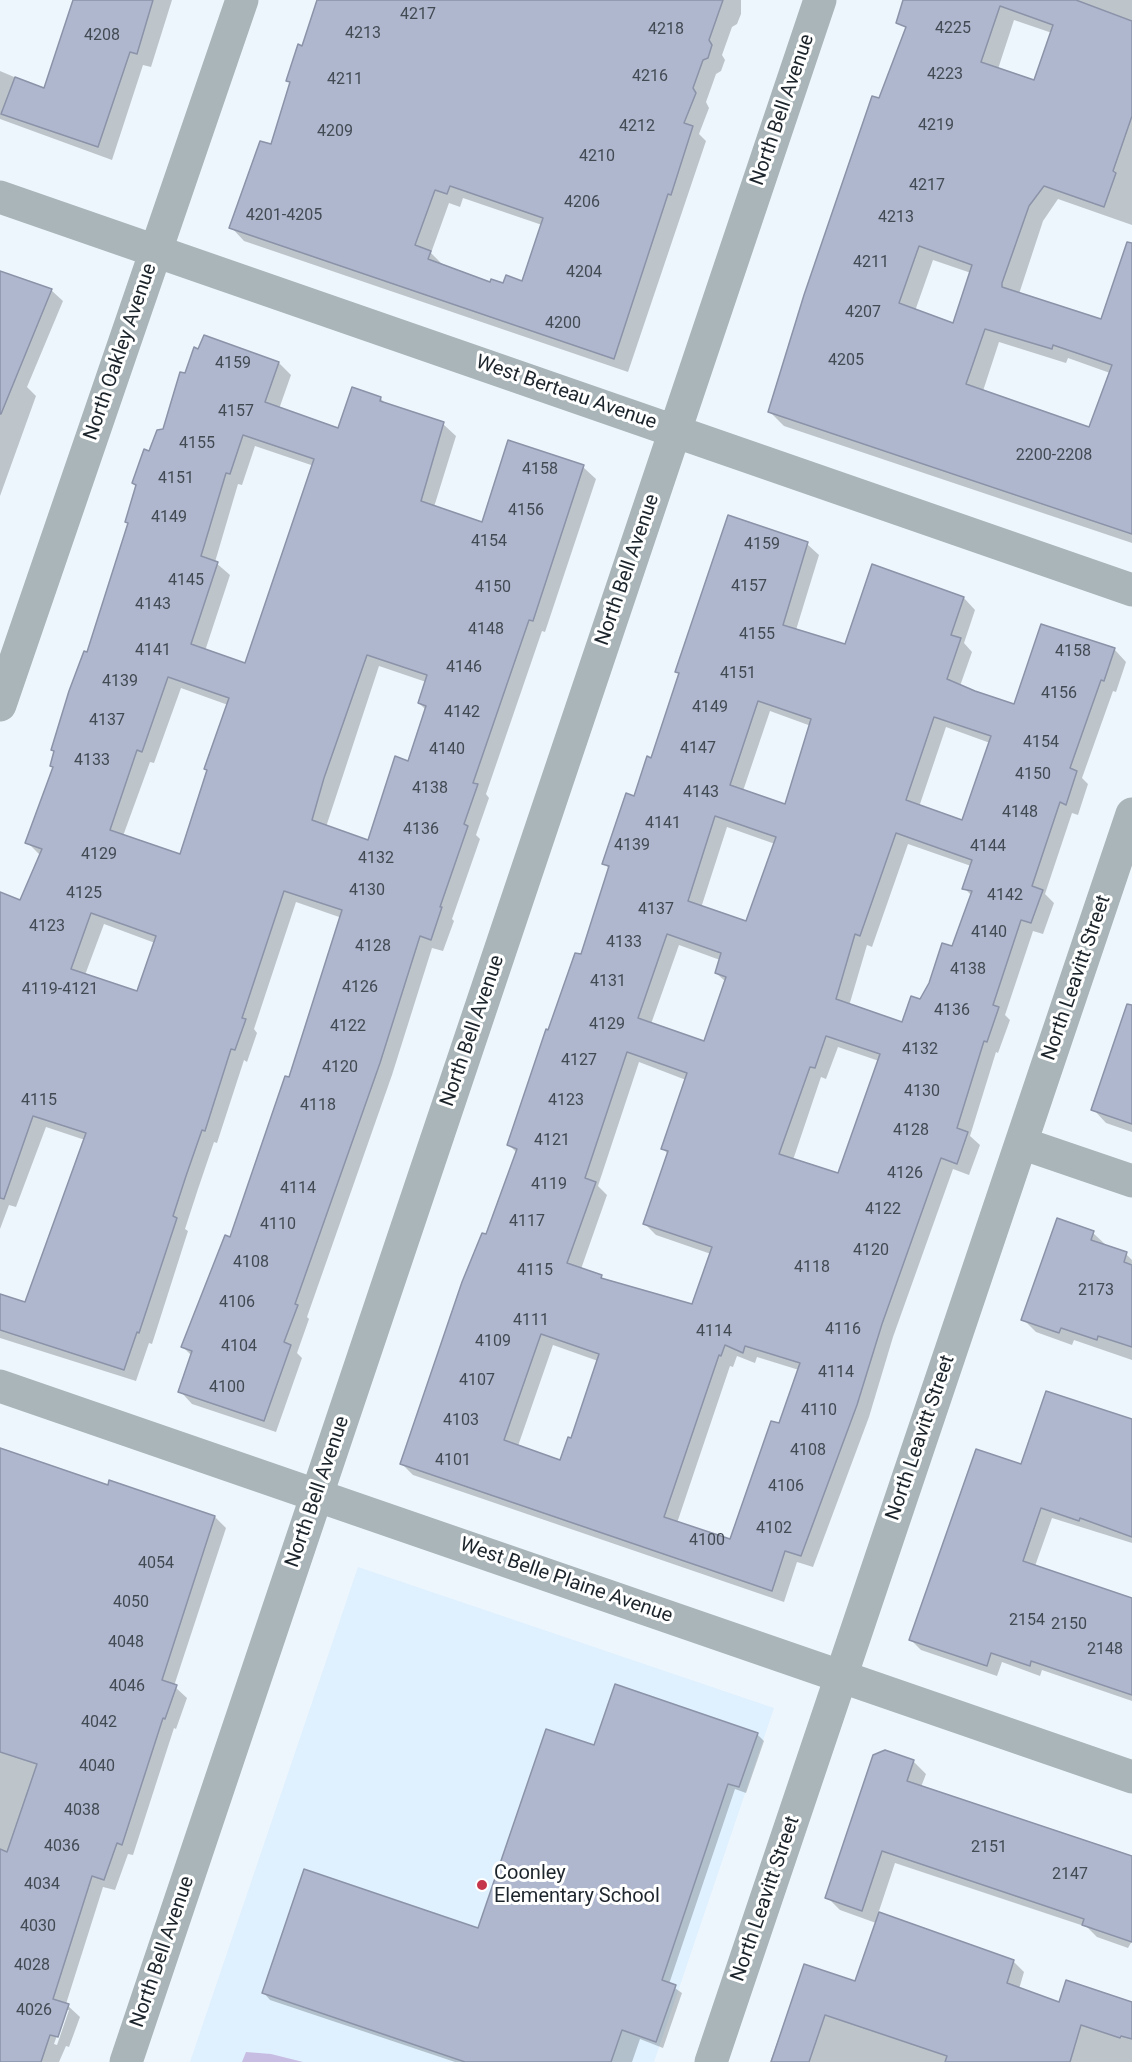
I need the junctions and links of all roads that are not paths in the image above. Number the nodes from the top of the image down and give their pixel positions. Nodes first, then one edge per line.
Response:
1 (242, 0) edge
2 (820, 0) edge
3 (0, 197) edge
4 (156, 251) junction
5 (675, 431) junction
6 (1132, 590) edge
7 (0, 705) edge
8 (1132, 814) edge
9 (1021, 1143) junction
10 (1132, 1181) edge
11 (0, 1386) edge
12 (317, 1495) junction
13 (841, 1676) junction
14 (1132, 1776) edge
15 (126, 2062) edge
16 (711, 2062) edge

1 - 4 street, North Oakley Avenue
2 - 5 street, North Bell Avenue
3 - 4 street, West Berteau Avenue
4 - 5 street, West Berteau Avenue
4 - 7 street, North Oakley Avenue
5 - 6 street, West Berteau Avenue
5 - 12 street, North Bell Avenue
8 - 9 street, North Leavitt Street
9 - 10 street
9 - 13 street, North Leavitt Street
11 - 12 street, West Belle Plaine Avenue
12 - 13 street, West Belle Plaine Avenue
12 - 15 street, North Bell Avenue
13 - 14 street, West Belle Plaine Avenue
13 - 16 street, North Leavitt Street

